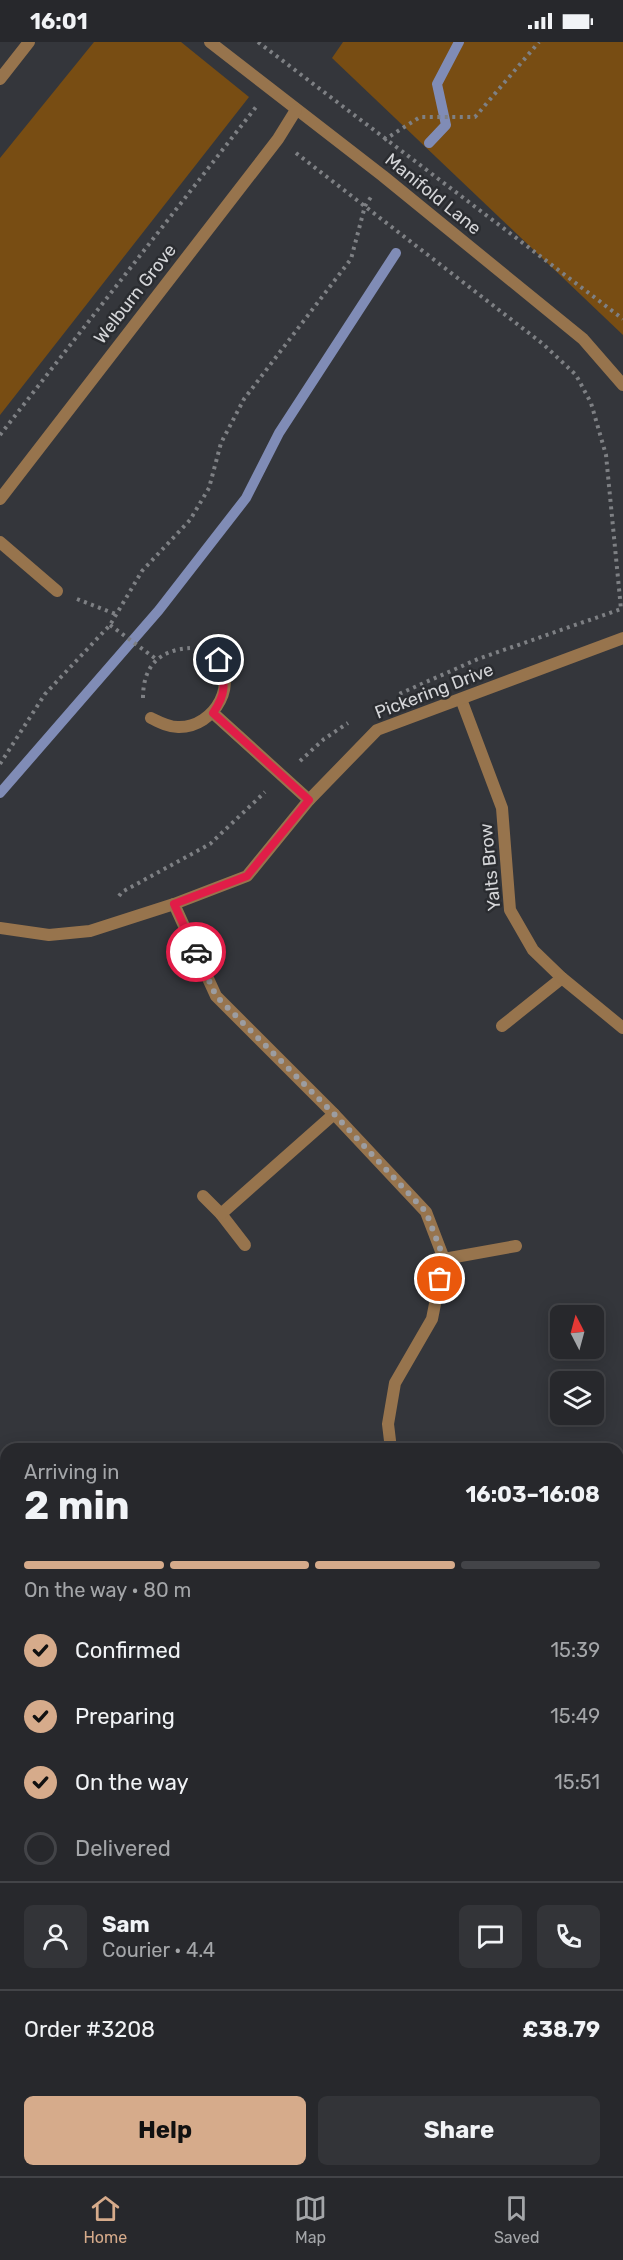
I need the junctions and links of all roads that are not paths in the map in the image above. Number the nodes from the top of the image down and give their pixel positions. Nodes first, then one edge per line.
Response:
1 (28, 42) edge
2 (210, 42) edge
3 (0, 79) edge
4 (296, 110) junction
5 (623, 385) edge
6 (0, 499) edge
7 (0, 542) edge
8 (57, 591) road end
9 (623, 638) edge
10 (212, 654) road end
11 (461, 699) junction
12 (213, 713) junction
13 (151, 718) road end
14 (309, 800) junction
15 (174, 904) junction
16 (0, 928) edge
17 (562, 978) junction
18 (502, 1026) dead end
19 (623, 1028) edge
20 (334, 1114) junction
21 (203, 1196) dead end
22 (221, 1214) junction
23 (245, 1245) dead end
24 (516, 1246) dead end
25 (444, 1259) junction
26 (390, 1443) edge

1 - 3 street
2 - 4 street, Manifold Lane
4 - 5 street, Manifold Lane
4 - 6 street, Welburn Grove
7 - 8 street
9 - 11 street, Pickering Drive
10 - 12 street
11 - 14 street, Pickering Drive
11 - 17 street, Yalts Brow
12 - 13 street
12 - 14 street
14 - 15 street, Pickering Drive
15 - 16 street, Pickering Drive
15 - 20 street
17 - 18 street
17 - 19 street, Yalts Brow
20 - 22 street
20 - 25 street
21 - 22 street
22 - 23 street
24 - 25 street
25 - 26 street

